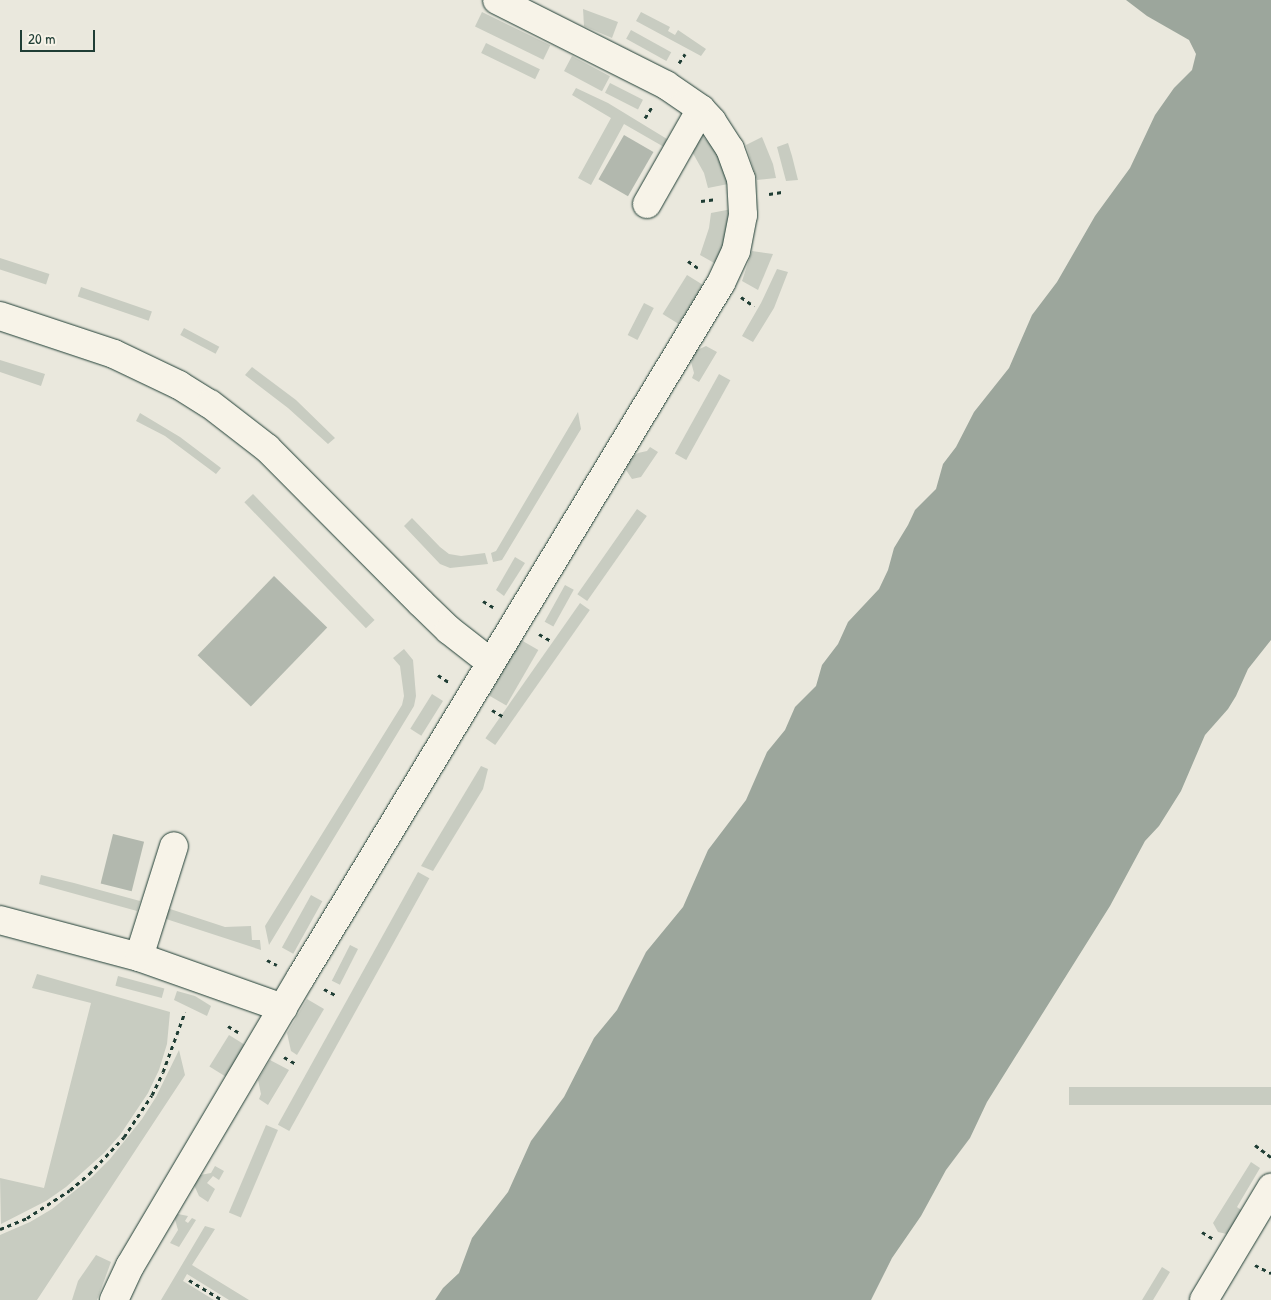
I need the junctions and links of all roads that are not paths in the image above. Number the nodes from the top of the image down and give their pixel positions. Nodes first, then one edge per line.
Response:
1 (497, 0) edge
2 (701, 109) junction
3 (648, 204) dead end
4 (0, 316) edge
5 (490, 662) junction
6 (174, 846) dead end
7 (0, 920) edge
8 (139, 957) junction
9 (283, 1008) junction
10 (1268, 1199) edge
11 (114, 1300) edge
12 (1204, 1300) edge

1 - 2 street
2 - 3 street
2 - 5 street
4 - 5 street
5 - 9 street
6 - 8 street
7 - 8 street
8 - 9 street
9 - 11 street
10 - 12 street

